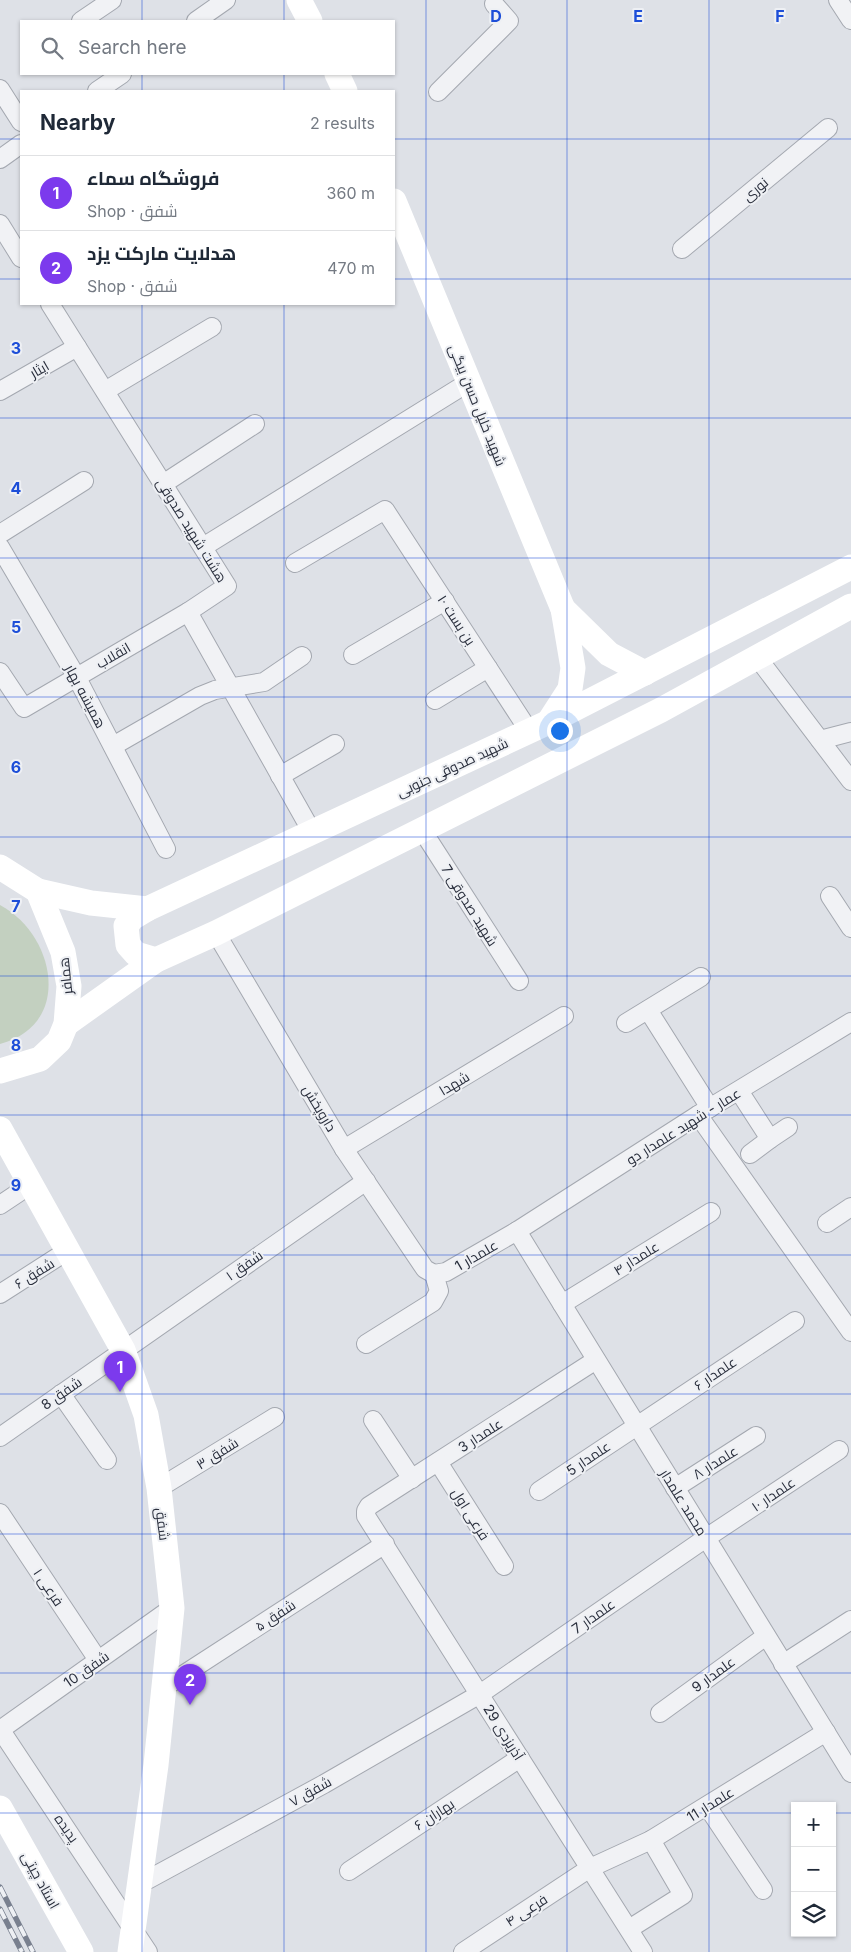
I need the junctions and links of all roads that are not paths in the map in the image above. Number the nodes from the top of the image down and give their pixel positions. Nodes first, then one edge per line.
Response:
1 (112, 0) edge
2 (226, 0) edge
3 (299, 0) edge
4 (838, 0) edge
5 (494, 4) dead end
6 (82, 20) edge
7 (197, 20) edge
8 (309, 20) edge
9 (851, 20) edge
10 (121, 75) edge
11 (337, 75) edge
12 (0, 89) edge
13 (98, 90) edge
14 (345, 90) edge
15 (438, 92) dead end
16 (20, 120) edge
17 (828, 128) dead end
18 (20, 145) edge
19 (0, 159) edge
20 (395, 202) edge
21 (0, 224) edge
22 (682, 249) dead end
23 (20, 256) edge
24 (51, 305) edge
25 (212, 326) dead end
26 (77, 347) junction
27 (469, 382) junction
28 (0, 391) edge
29 (105, 392) junction
30 (255, 424) dead end
31 (84, 480) dead end
32 (163, 484) junction
33 (0, 534) edge
34 (0, 547) edge
35 (203, 547) junction
36 (295, 562) dead end
37 (851, 567) edge
38 (445, 601) junction
39 (851, 606) edge
40 (563, 609) junction
41 (188, 612) junction
42 (353, 655) dead end
43 (302, 656) dead end
44 (758, 657) junction
45 (488, 668) junction
46 (0, 672) edge
47 (646, 673) junction
48 (76, 676) junction
49 (230, 688) junction
50 (435, 700) dead end
51 (539, 726) junction
52 (851, 732) edge
53 (820, 740) junction
54 (335, 744) dead end
55 (113, 746) junction
56 (280, 776) junction
57 (851, 781) edge
58 (422, 830) junction
59 (312, 832) junction
60 (166, 849) dead end
61 (0, 868) edge
62 (38, 891) junction
63 (830, 896) dead end
64 (147, 909) junction
65 (851, 928) edge
66 (216, 933) junction
67 (156, 960) junction
68 (701, 977) dead end
69 (518, 981) dead end
70 (648, 1010) junction
71 (564, 1016) dead end
72 (851, 1022) edge
73 (626, 1023) dead end
74 (66, 1024) junction
75 (0, 1071) edge
76 (0, 1080) edge
77 (739, 1091) junction
78 (704, 1111) junction
79 (788, 1127) dead end
80 (0, 1129) edge
81 (770, 1139) junction
82 (344, 1150) junction
83 (750, 1154) dead end
84 (366, 1181) junction
85 (30, 1185) junction
86 (0, 1204) edge
87 (851, 1207) edge
88 (711, 1212) dead end
89 (827, 1222) dead end
90 (517, 1231) junction
91 (68, 1252) junction
92 (434, 1274) junction
93 (0, 1294) edge
94 (562, 1304) junction
95 (794, 1321) dead end
96 (851, 1332) edge
97 (366, 1344) dead end
98 (123, 1350) junction
99 (596, 1360) junction
100 (60, 1394) junction
101 (275, 1417) dead end
102 (372, 1420) dead end
103 (636, 1426) junction
104 (756, 1436) dead end
105 (0, 1437) edge
106 (839, 1450) dead end
107 (107, 1460) dead end
108 (438, 1462) junction
109 (412, 1479) junction
110 (159, 1488) junction
111 (675, 1488) junction
112 (539, 1491) dead end
113 (366, 1511) joint
114 (0, 1513) edge
115 (706, 1538) junction
116 (385, 1544) junction
117 (504, 1566) dead end
118 (172, 1608) junction
119 (851, 1620) edge
120 (766, 1636) junction
121 (98, 1660) junction
122 (784, 1664) junction
123 (166, 1686) junction
124 (480, 1694) junction
125 (660, 1713) dead end
126 (0, 1730) edge
127 (826, 1732) junction
128 (520, 1758) junction
129 (850, 1770) edge
130 (707, 1806) junction
131 (0, 1808) edge
132 (651, 1840) junction
133 (590, 1868) junction
134 (349, 1871) dead end
135 (138, 1885) junction
136 (763, 1890) dead end
137 (629, 1929) junction
138 (131, 1940) edge
139 (81, 1952) edge
140 (148, 1952) edge
141 (463, 1952) edge
142 (642, 1952) edge

1 - 6 street
2 - 7 street
3 - 8 main road
4 - 9 street
5 - 15 street
10 - 13 street
11 - 14 main road
12 - 16 street
17 - 22 street, نوری
18 - 19 street
20 - 27 main road, شهید خلیل حسن بیگی
21 - 23 street
24 - 26 street
25 - 29 street
26 - 28 street, ایثار
26 - 29 street, هشت شهید صدوقی
27 - 35 street
27 - 40 main road, شهید خلیل حسن بیگی
29 - 32 street, هشت شهید صدوقی
30 - 32 street
31 - 33 street
32 - 35 street, هشت شهید صدوقی
34 - 48 street, همیشه بهار
35 - 41 street, هشت شهید صدوقی
36 - 38 street, بن بست ۱۰
37 - 47 main road, شهید صدوقی جنوبی
38 - 42 street
38 - 45 street, بن بست ۱۰
39 - 44 main road
40 - 47 main road
40 - 51 main road
41 - 48 street, انقلاب
41 - 49 street
43 - 49 street
44 - 53 street
44 - 58 main road
45 - 50 street
45 - 51 street, بن بست ۱۰
46 - 48 street, انقلاب
47 - 51 main road, شهید صدوقی جنوبی
48 - 55 street, همیشه بهار
49 - 55 street
49 - 56 street
51 - 59 main road, شهید صدوقی جنوبی
52 - 53 street
53 - 57 street
54 - 56 street
55 - 60 street, همیشه بهار
56 - 59 street
58 - 66 main road
58 - 69 street, شهید صدوقی 7
59 - 64 main road, شهید صدوقی جنوبی
61 - 62 main road
62 - 64 main road
62 - 74 main road, همافر
63 - 65 street
64 - 67 main road, شهید صدوقی جنوبی
66 - 67 main road
66 - 82 street, داروپخش
67 - 74 main road
68 - 70 street
70 - 73 street
70 - 78 street
71 - 82 street, شهدا
72 - 77 street, عمار - شهید علمدار دو
74 - 75 main road, همافر
75 - 76 main road
77 - 78 street, عمار - شهید علمدار دو
77 - 81 street
78 - 90 street, عمار - شهید علمدار دو
78 - 96 street
79 - 81 street
80 - 85 main road, شفق
81 - 83 street
82 - 84 street, داروپخش
84 - 92 street, داروپخش
84 - 98 street, شفق ۱
85 - 86 street
85 - 91 main road, شفق
87 - 89 street
88 - 94 street, علمدار ۴
90 - 92 street, علمدار 1
90 - 94 street, محمد علمدار
91 - 93 street, شفق ۶
91 - 98 main road, شفق
92 - 97 street
94 - 99 street, محمد علمدار
95 - 103 street, علمدار ۶
98 - 100 street, شفق 8
98 - 110 main road, شفق
99 - 103 street, محمد علمدار
99 - 108 street, علمدار 3
100 - 105 street, شفق 8
100 - 107 street
101 - 110 street, شفق ۳
102 - 109 street
103 - 111 street, محمد علمدار
103 - 112 street, علمدار 5
104 - 111 street, علمدار ۸
106 - 115 street, علمدار ۱۰
108 - 109 street, علمدار 3
108 - 117 street, فرعی اول
109 - 113 street, علمدار 3
110 - 118 main road, شفق
111 - 115 street, محمد علمدار
113 - 116 street, آذریزدی 29
114 - 121 street, فرعی ۱
115 - 120 street, محمد علمدار
115 - 124 street, علمدار 7
116 - 123 street, شفق ۵
116 - 124 street, آذریزدی 29
118 - 121 street, شفق 10
118 - 123 main road, شفق
119 - 122 street
120 - 122 street, محمد علمدار
120 - 125 street, علمدار 9
121 - 126 street, شفق 10
122 - 127 street, محمد علمدار
123 - 135 main road, شفق
124 - 128 street, آذریزدی 29
124 - 135 street, شفق ۷
126 - 138 street, پدیده
127 - 129 street, محمد علمدار
127 - 130 street, علمدار 11
128 - 133 street, آذریزدی 29
128 - 134 street, بهاران ۶
130 - 132 street, علمدار 11
130 - 136 street
131 - 139 main road, استاد چیتی
132 - 133 street, علمدار 11
132 - 137 street
133 - 137 street, آذریزدی 29
133 - 141 street, فرعی ۴
135 - 138 main road, شفق
137 - 142 street, آذریزدی 29
138 - 140 street, پدیده

